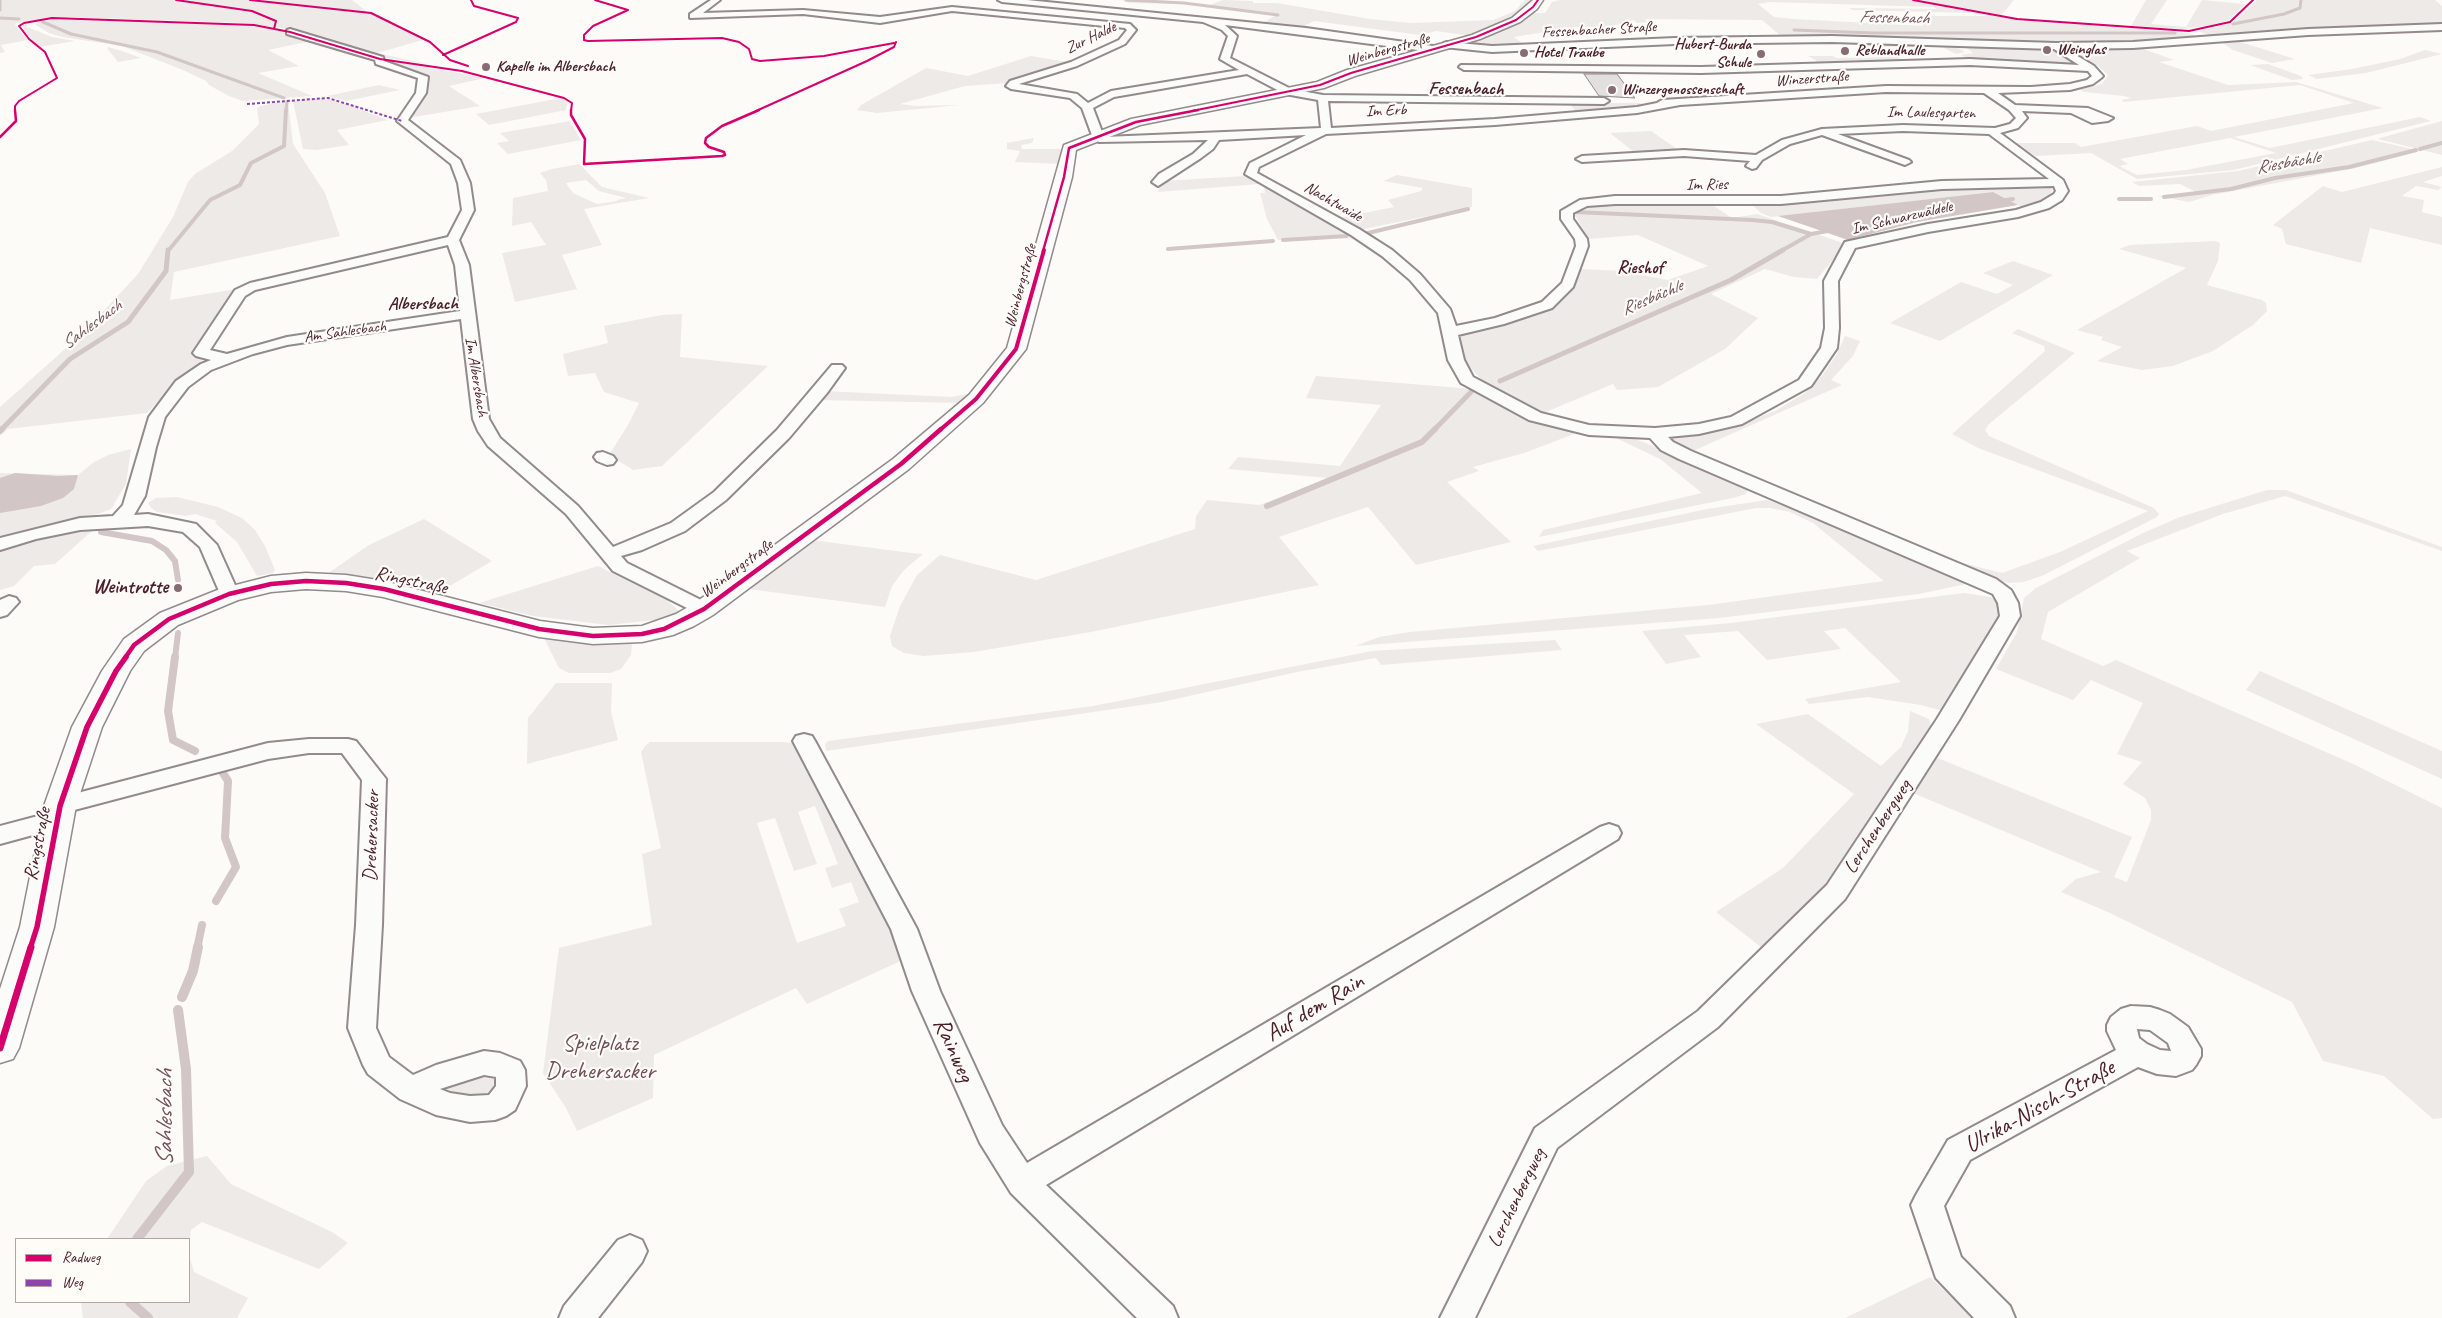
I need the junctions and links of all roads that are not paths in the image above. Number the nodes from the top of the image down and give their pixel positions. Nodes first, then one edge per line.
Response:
1 (716, 0) edge
2 (1002, 0) edge
3 (1538, 0) edge
4 (1205, 20) junction
5 (2442, 27) edge
6 (290, 32) dead end
7 (2056, 46) junction
8 (1440, 47) junction
9 (1559, 47) junction
10 (1464, 67) dead end
11 (2090, 68) junction
12 (1249, 71) junction
13 (1572, 73) junction
14 (1987, 90) junction
15 (1288, 92) junction
16 (1323, 98) junction
17 (1676, 103) junction
18 (1087, 107) junction
19 (2013, 108) junction
20 (2074, 111) dead end
21 (1326, 130) junction
22 (1995, 130) junction
23 (1822, 132) junction
24 (1216, 137) junction
25 (1098, 138) junction
26 (1582, 159) dead end
27 (1905, 162) dead end
28 (1158, 182) dead end
29 (2059, 182) junction
30 (454, 240) junction
31 (466, 314) junction
32 (1450, 332) junction
33 (226, 358) junction
34 (837, 368) dead end
35 (1655, 433) junction
36 (118, 521) junction
37 (0, 544) edge
38 (608, 554) junction
39 (229, 594) junction
40 (704, 609) junction
41 (642, 634) joint
42 (804, 741) dead end
43 (59, 813) junction
44 (1609, 833) dead end
45 (0, 834) edge
46 (0, 1048) edge
47 (2137, 1053) dead end
48 (412, 1090) dead end
49 (1022, 1183) junction
50 (630, 1251) dead end
51 (576, 1318) edge
52 (1161, 1318) edge
53 (1457, 1318) edge
54 (1998, 1318) edge

1 - 18 street, Zur Halde
2 - 4 street, Winzerstraße
3 - 8 street, Weinbergstraße
4 - 8 street, Fessenbacher Straße
4 - 12 street, Winzerstraße
5 - 7 street, Fessenbacher Straße
6 - 30 street
7 - 9 street, Fessenbacher Straße
7 - 11 street
8 - 9 street, Fessenbacher Straße
8 - 15 street, Weinbergstraße
9 - 13 street
10 - 13 street
11 - 13 street
11 - 14 street, Winzerstraße
12 - 15 street, Winzerstraße
12 - 18 street
14 - 17 street, Winzerstraße
14 - 19 street, Im Laulesgarten
15 - 16 street, Winzerstraße
15 - 25 street, Weinbergstraße
16 - 17 street, Winzerstraße
16 - 21 street
17 - 21 street, Im Erb
18 - 25 street
19 - 20 street
19 - 22 street, Im Laulesgarten
21 - 24 street, Im Erb
21 - 32 street, Nachtwaide
22 - 23 street, Im Laulesgarten
22 - 29 street
23 - 26 street, Im Laulesgarten
23 - 27 street
24 - 25 street, Im Erb
24 - 28 street
25 - 40 street, Weinbergstraße
29 - 32 street, Im Ries
29 - 35 street, Im Schwarzwäldele
30 - 31 street, Im Albersbach
30 - 33 street, Am Sahlesbach
31 - 33 street, Am Sahlesbach
31 - 38 street, Im Albersbach
32 - 35 street, Im Schwarzwäldele
33 - 36 street, Am Sahlesbach
34 - 38 street
35 - 53 street, Lerchenbergweg
36 - 37 street
36 - 39 street
38 - 40 street, Im Albersbach
39 - 41 street, Ringstraße
39 - 43 street, Ringstraße
40 - 41 street, Weinbergstraße
42 - 49 street, Rainweg
43 - 45 street
43 - 46 street, Ringstraße
43 - 48 street, Drehersacker
44 - 49 street, Auf dem Rain
47 - 54 street, Ulrika-Nisch-Straße
49 - 52 street, Rainweg
50 - 51 street

